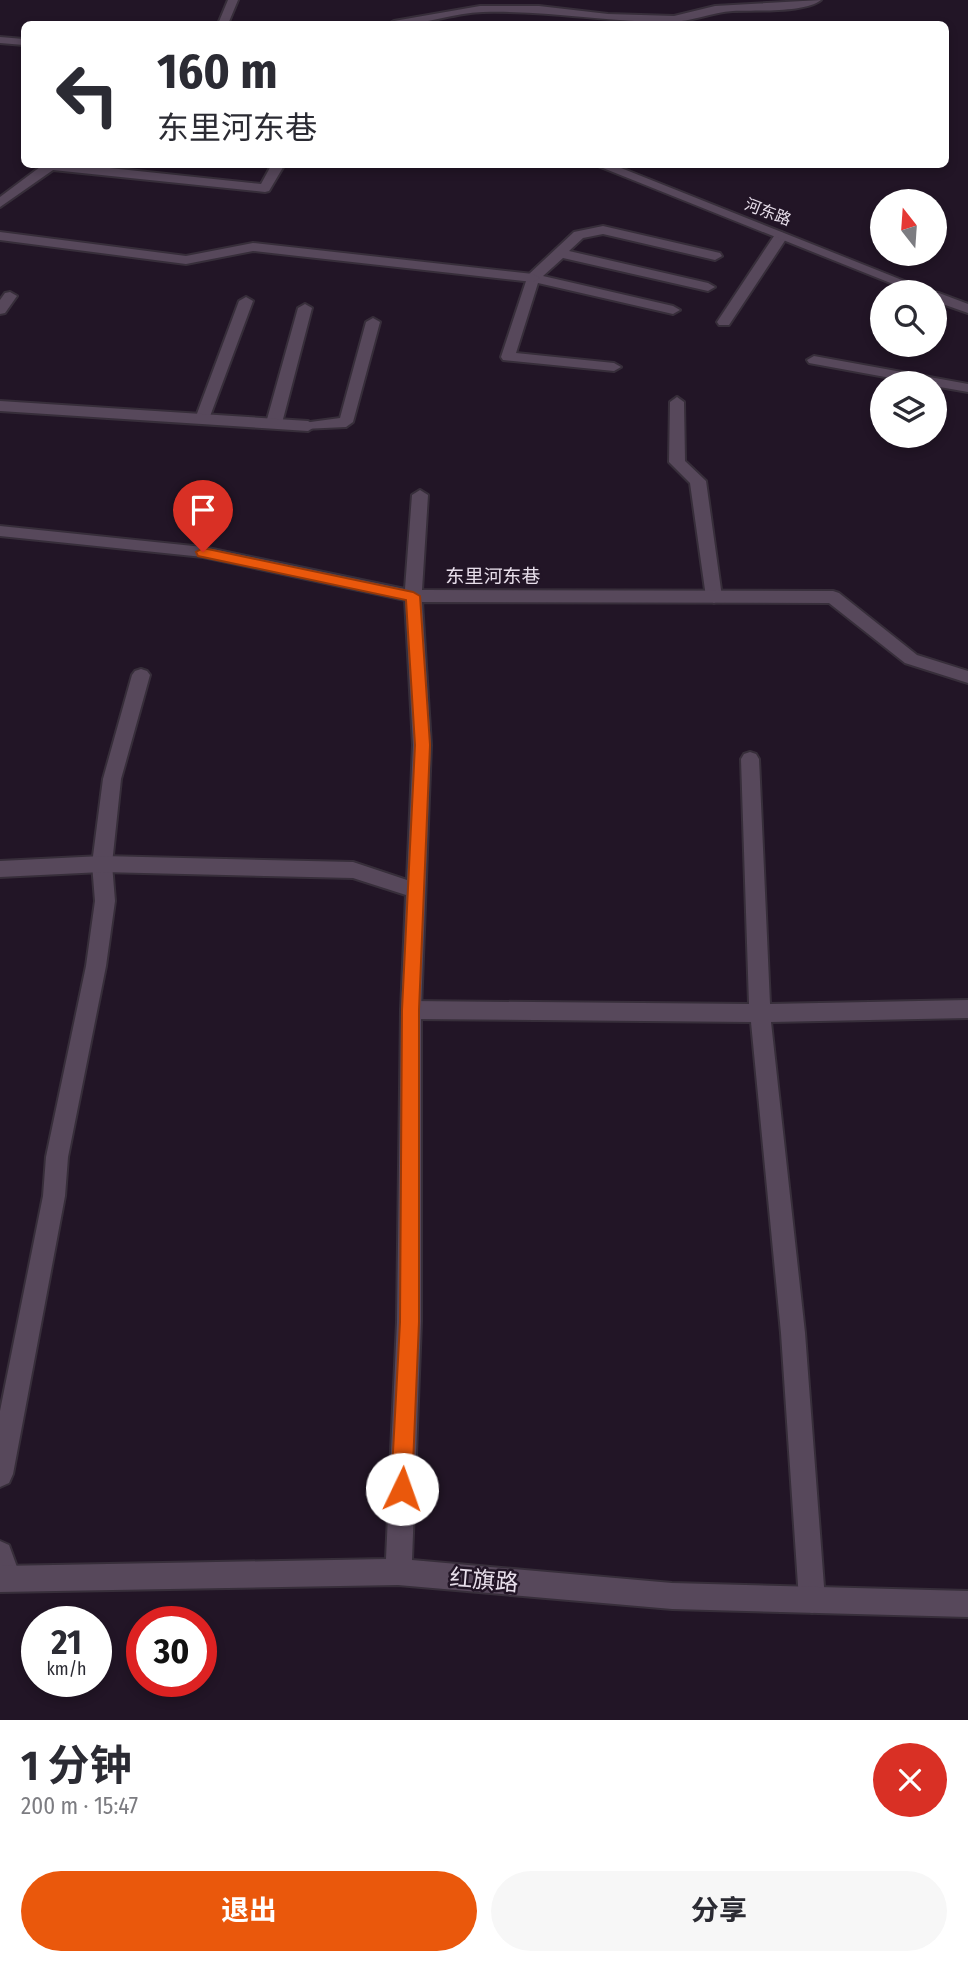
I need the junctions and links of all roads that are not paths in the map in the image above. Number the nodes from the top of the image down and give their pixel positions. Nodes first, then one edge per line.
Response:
1 (233, 0) edge
2 (816, 0) edge
3 (224, 21) edge
4 (411, 21) edge
5 (0, 40) edge
6 (21, 42) edge
7 (47, 168) edge
8 (70, 168) edge
9 (277, 168) edge
10 (609, 168) edge
11 (0, 203) edge
12 (0, 236) edge
13 (780, 236) junction
14 (560, 253) junction
15 (715, 256) dead end
16 (533, 278) junction
17 (894, 280) edge
18 (708, 287) dead end
19 (10, 296) dead end
20 (246, 300) dead end
21 (947, 301) edge
22 (306, 308) dead end
23 (968, 309) edge
24 (0, 310) edge
25 (673, 310) dead end
26 (373, 322) dead end
27 (724, 322) dead end
28 (814, 360) dead end
29 (614, 366) dead end
30 (968, 388) edge
31 (677, 402) dead end
32 (0, 406) edge
33 (202, 419) junction
34 (274, 423) junction
35 (420, 495) dead end
36 (0, 531) edge
37 (413, 596) junction
38 (714, 597) junction
39 (141, 675) dead end
40 (968, 677) edge
41 (750, 760) dead end
42 (102, 864) junction
43 (0, 869) edge
44 (417, 891) junction
45 (968, 1009) edge
46 (411, 1010) junction
47 (760, 1013) junction
48 (0, 1474) edge
49 (3, 1570) edge
50 (398, 1572) junction
51 (812, 1600) junction
52 (968, 1604) edge

1 - 3 street
2 - 4 street
5 - 6 street
7 - 11 street
8 - 9 street
10 - 13 street, 河东路
12 - 16 street
13 - 17 street, 河东路
13 - 27 street
14 - 15 street
14 - 16 street
14 - 18 street
16 - 25 street
16 - 29 street
19 - 24 street
20 - 33 street
21 - 23 street
22 - 34 street
26 - 34 street
28 - 30 street
31 - 38 street
32 - 33 street
33 - 34 street
35 - 37 street
36 - 37 street, 东里河东巷
37 - 38 street, 东里河东巷
37 - 44 street
38 - 40 street, 东里河东巷
39 - 42 street
41 - 47 street
42 - 43 street
42 - 44 street
42 - 48 street
44 - 46 street
45 - 47 street
46 - 47 street
46 - 50 street
47 - 51 street
49 - 50 street, 红旗路
50 - 51 street, 红旗路
51 - 52 street, 红旗路

